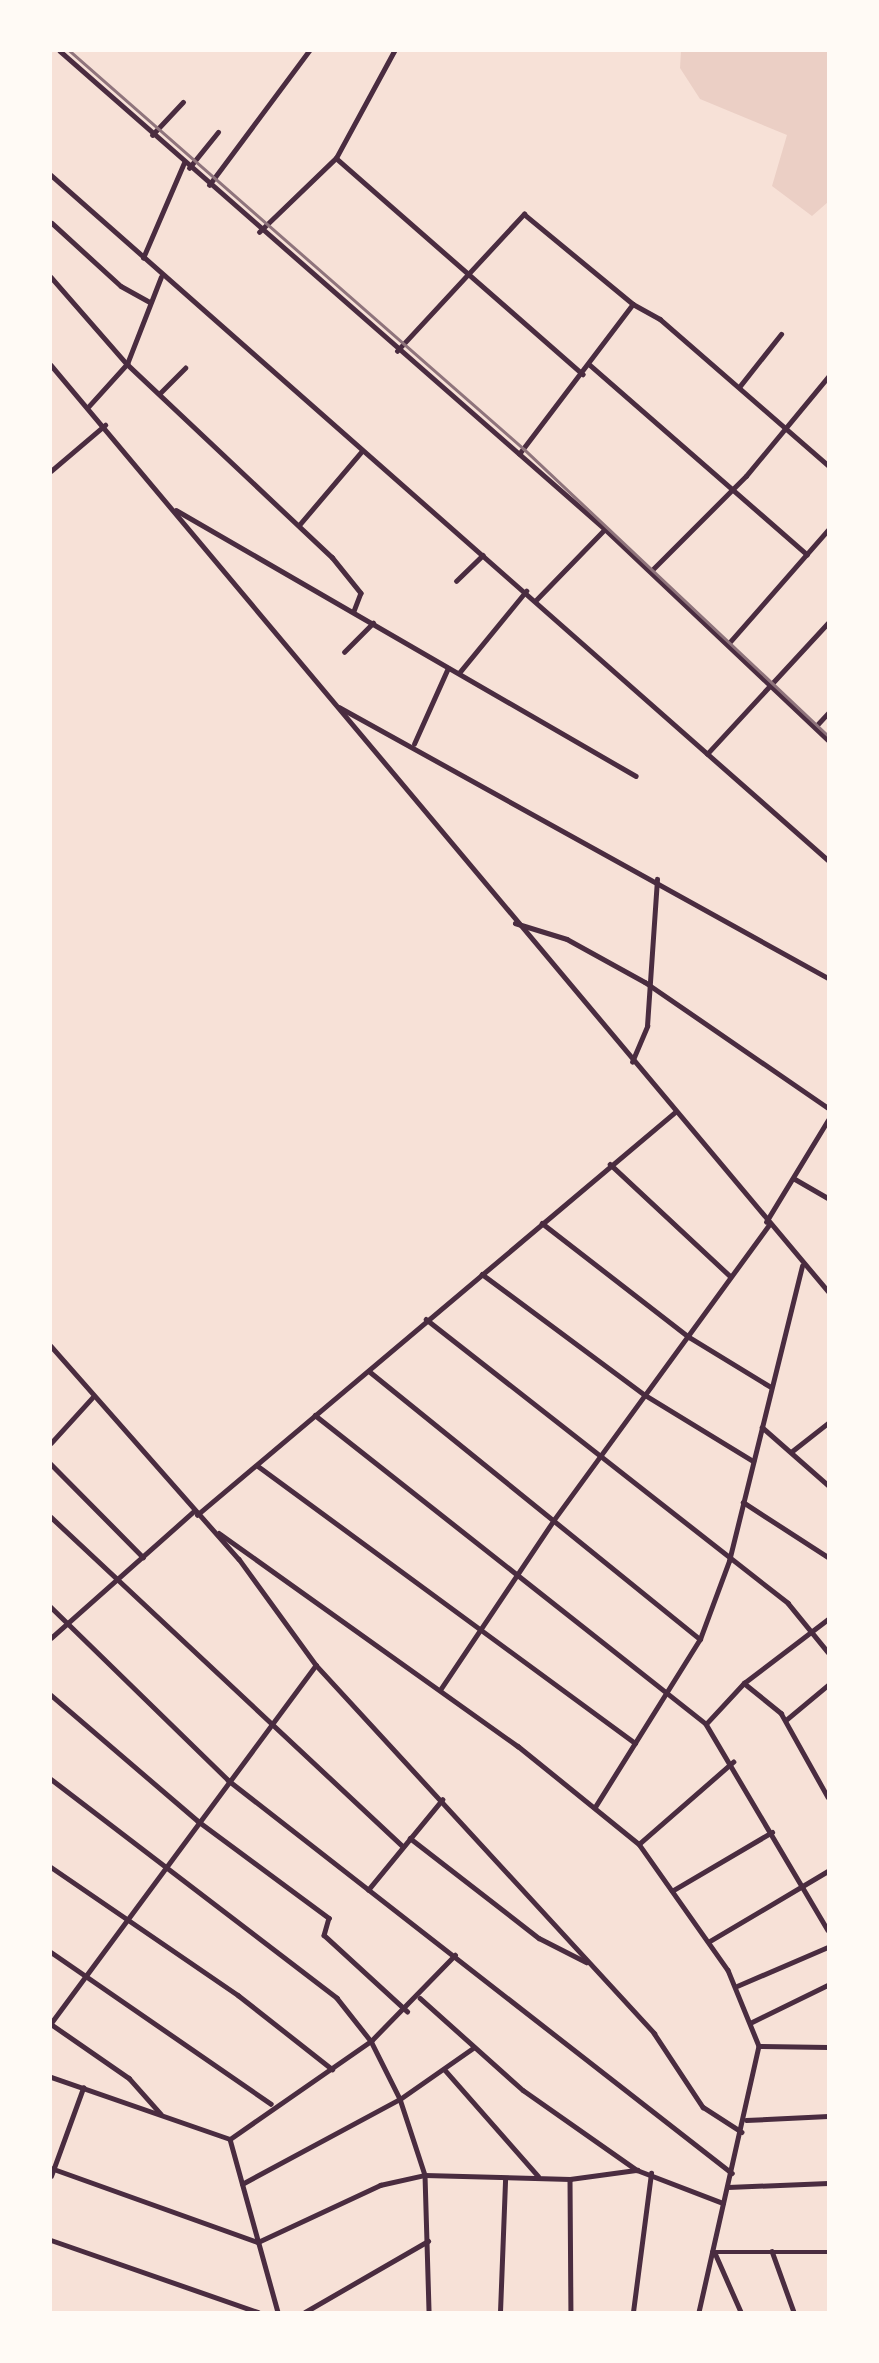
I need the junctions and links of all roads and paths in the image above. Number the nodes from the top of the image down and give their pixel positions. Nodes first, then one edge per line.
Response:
1 (60, 51) edge
2 (309, 51) edge
3 (394, 51) edge
4 (183, 102) dead end
5 (218, 132) dead end
6 (152, 135) junction
7 (335, 158) junction
8 (184, 163) junction
9 (188, 168) junction
10 (51, 174) edge
11 (209, 185) junction
12 (52, 223) edge
13 (259, 232) junction
14 (143, 258) junction
15 (468, 275) junction
16 (51, 277) edge
17 (161, 277) junction
18 (150, 302) junction
19 (633, 304) junction
20 (781, 334) dead end
21 (397, 351) junction
22 (127, 364) junction
23 (51, 365) edge
24 (590, 365) junction
25 (185, 368) dead end
26 (583, 374) junction
27 (828, 377) edge
28 (740, 386) junction
29 (159, 394) junction
30 (89, 407) junction
31 (105, 425) junction
32 (786, 430) junction
33 (361, 452) junction
34 (519, 454) junction
35 (828, 465) edge
36 (51, 471) edge
37 (731, 491) junction
38 (172, 508) junction
39 (300, 524) junction
40 (605, 529) junction
41 (828, 530) edge
42 (807, 554) junction
43 (483, 555) junction
44 (651, 571) junction
45 (456, 581) dead end
46 (526, 592) junction
47 (536, 600) junction
48 (354, 611) junction
49 (373, 623) junction
50 (828, 623) edge
51 (729, 643) junction
52 (344, 652) dead end
53 (448, 668) junction
54 (459, 673) junction
55 (772, 686) junction
56 (336, 706) junction
57 (828, 713) edge
58 (816, 726) junction
59 (828, 740) edge
60 (414, 744) junction
61 (707, 754) junction
62 (636, 776) dead end
63 (828, 860) edge
64 (657, 878) junction
65 (515, 923) junction
66 (828, 978) edge
67 (645, 982) junction
68 (632, 1062) junction
69 (828, 1108) edge
70 (675, 1112) junction
71 (828, 1120) edge
72 (610, 1164) junction
73 (795, 1179) junction
74 (828, 1198) edge
75 (542, 1223) junction
76 (767, 1224) junction
77 (802, 1266) junction
78 (482, 1274) junction
79 (730, 1276) junction
80 (828, 1291) edge
81 (426, 1319) junction
82 (689, 1337) junction
83 (51, 1346) edge
84 (368, 1371) junction
85 (771, 1387) junction
86 (645, 1395) junction
87 (92, 1398) junction
88 (315, 1415) junction
89 (828, 1423) edge
90 (762, 1427) junction
91 (51, 1443) edge
92 (791, 1452) junction
93 (597, 1459) junction
94 (753, 1461) junction
95 (51, 1464) edge
96 (258, 1466) junction
97 (828, 1485) edge
98 (743, 1502) junction
99 (195, 1514) junction
100 (51, 1517) edge
101 (553, 1521) junction
102 (212, 1528) junction
103 (143, 1557) junction
104 (828, 1557) edge
105 (729, 1561) junction
106 (518, 1576) junction
107 (116, 1583) junction
108 (51, 1607) edge
109 (828, 1619) edge
110 (68, 1623) junction
111 (809, 1628) junction
112 (479, 1632) junction
113 (51, 1638) edge
114 (700, 1639) junction
115 (828, 1652) edge
116 (316, 1665) junction
117 (744, 1684) junction
118 (828, 1685) edge
119 (440, 1690) junction
120 (668, 1693) junction
121 (51, 1695) edge
122 (786, 1720) junction
123 (273, 1721) junction
124 (706, 1724) junction
125 (635, 1743) junction
126 (733, 1762) junction
127 (51, 1779) edge
128 (228, 1780) junction
129 (828, 1797) edge
130 (442, 1800) junction
131 (595, 1807) junction
132 (198, 1821) junction
133 (772, 1832) junction
134 (410, 1838) junction
135 (639, 1844) junction
136 (403, 1846) junction
137 (51, 1867) edge
138 (164, 1868) junction
139 (828, 1871) edge
140 (803, 1886) junction
141 (368, 1890) junction
142 (672, 1891) junction
143 (125, 1922) junction
144 (828, 1930) edge
145 (709, 1941) junction
146 (828, 1947) edge
147 (51, 1952) edge
148 (455, 1955) junction
149 (587, 1962) junction
150 (85, 1975) junction
151 (828, 1985) edge
152 (737, 1986) junction
153 (420, 1998) junction
154 (407, 2011) junction
155 (51, 2023) edge
156 (751, 2023) junction
157 (371, 2041) junction
158 (759, 2046) junction
159 (828, 2047) edge
160 (473, 2048) junction
161 (332, 2069) junction
162 (445, 2070) junction
163 (51, 2077) edge
164 (83, 2088) junction
165 (400, 2099) junction
166 (271, 2105) junction
167 (162, 2114) junction
168 (828, 2116) edge
169 (746, 2120) junction
170 (741, 2132) junction
171 (230, 2139) junction
172 (52, 2168) edge
173 (637, 2170) junction
174 (650, 2173) junction
175 (732, 2174) junction
176 (425, 2175) junction
177 (51, 2176) edge
178 (538, 2176) junction
179 (505, 2179) junction
180 (570, 2179) junction
181 (242, 2183) junction
182 (828, 2183) edge
183 (728, 2187) junction
184 (723, 2203) junction
185 (51, 2240) edge
186 (429, 2241) junction
187 (258, 2242) junction
188 (772, 2251) junction
189 (713, 2252) junction
190 (828, 2252) edge
191 (258, 2312) edge
192 (278, 2312) edge
193 (305, 2312) edge
194 (429, 2312) edge
195 (500, 2312) edge
196 (571, 2312) edge
197 (633, 2312) edge
198 (699, 2312) edge
199 (741, 2312) edge
200 (794, 2312) edge

1 - 6 street
2 - 11 street
3 - 7 street
4 - 6 street
5 - 9 street
6 - 8 street
7 - 13 street
7 - 15 street
8 - 9 street
8 - 14 street
9 - 11 street
10 - 14 street
11 - 13 street
12 - 18 street
13 - 21 street
14 - 17 street
15 - 19 street
15 - 21 street
15 - 26 street
16 - 22 street
17 - 18 street
17 - 33 street
18 - 22 street
19 - 24 street
19 - 28 street
20 - 28 street
21 - 34 street
22 - 29 street
22 - 30 street
23 - 30 street
24 - 26 street
24 - 37 street
25 - 29 street
26 - 34 street
27 - 32 street
28 - 32 street
29 - 39 street
30 - 31 street
31 - 36 street
31 - 38 street
32 - 35 street
32 - 37 street
33 - 39 street
33 - 43 street
34 - 40 street
37 - 42 street
37 - 44 street
38 - 48 street
38 - 56 street
39 - 48 street
40 - 44 street
40 - 47 street
41 - 42 street
42 - 51 street
43 - 45 street
43 - 46 street
44 - 51 street
46 - 47 street
46 - 54 street
47 - 61 street
48 - 49 street
49 - 52 street
49 - 53 street
50 - 55 street
51 - 55 street
53 - 54 street
53 - 60 street
54 - 62 street
55 - 58 street
55 - 61 street
56 - 60 street
56 - 65 street
57 - 58 street
58 - 59 street
60 - 64 street
61 - 63 street
64 - 66 street
64 - 67 street
65 - 67 street
65 - 68 street
67 - 68 street
67 - 69 street
68 - 70 street
70 - 72 street
70 - 76 street
71 - 73 street
72 - 75 street
72 - 79 street
73 - 74 street
73 - 76 street
75 - 78 street
75 - 82 street
76 - 77 street
76 - 79 street
77 - 80 street
77 - 85 street
78 - 81 street
78 - 86 street
79 - 82 street
81 - 84 street
81 - 93 street
82 - 85 street
82 - 86 street
83 - 87 street
84 - 88 street
84 - 101 street
85 - 90 street
86 - 93 street
86 - 94 street
87 - 91 street
87 - 99 street
88 - 96 street
88 - 106 street
89 - 92 street
90 - 92 street
90 - 94 street
92 - 97 street
93 - 101 street
93 - 105 street
94 - 98 street
95 - 103 street
96 - 99 street
96 - 112 street
98 - 104 street
98 - 105 street
99 - 102 street
99 - 103 street
100 - 107 street
101 - 106 street
101 - 114 street
102 - 116 street
102 - 119 street
103 - 107 street
105 - 111 street
105 - 114 street
106 - 112 street
106 - 120 street
107 - 110 street
107 - 123 street
108 - 110 street
109 - 111 street
110 - 113 street
110 - 128 street
111 - 115 street
111 - 117 street
112 - 119 street
112 - 125 street
114 - 120 street
116 - 123 street
116 - 130 street
117 - 122 street
117 - 124 street
118 - 122 street
119 - 131 street
120 - 124 street
120 - 125 street
121 - 132 street
122 - 129 street
123 - 128 street
123 - 136 street
124 - 126 street
125 - 131 street
126 - 133 street
126 - 135 street
127 - 138 street
128 - 132 street
128 - 141 street
130 - 134 street
130 - 149 street
131 - 135 street
132 - 138 street
132 - 154 street
133 - 140 street
133 - 142 street
134 - 136 street
134 - 149 street
135 - 142 street
136 - 141 street
137 - 143 street
138 - 143 street
138 - 157 street
139 - 140 street
140 - 144 street
140 - 145 street
141 - 148 street
142 - 145 street
143 - 150 street
143 - 161 street
145 - 152 street
146 - 152 street
147 - 150 street
148 - 153 street
148 - 175 street
149 - 170 street
150 - 155 street
150 - 166 street
151 - 156 street
152 - 156 street
153 - 154 street
153 - 160 street
154 - 157 street
155 - 167 street
156 - 158 street
157 - 161 street
157 - 165 street
158 - 159 street
158 - 169 street
160 - 162 street
160 - 173 street
161 - 166 street
162 - 165 street
162 - 178 street
163 - 164 street
164 - 167 street
164 - 172 street
165 - 176 street
165 - 181 street
166 - 171 street
167 - 171 street
168 - 169 street
169 - 170 street
170 - 175 street
171 - 181 street
172 - 177 street
172 - 187 street
173 - 174 street
173 - 180 street
174 - 184 street
174 - 197 street
175 - 183 street
176 - 179 street
176 - 186 street
176 - 187 street
178 - 179 street
178 - 180 street
179 - 195 street
180 - 196 street
181 - 187 street
182 - 183 street
183 - 184 street
184 - 189 street
185 - 191 street
186 - 193 street
186 - 194 street
187 - 192 street
188 - 189 street
188 - 190 street
188 - 200 street
189 - 198 street
189 - 199 street

